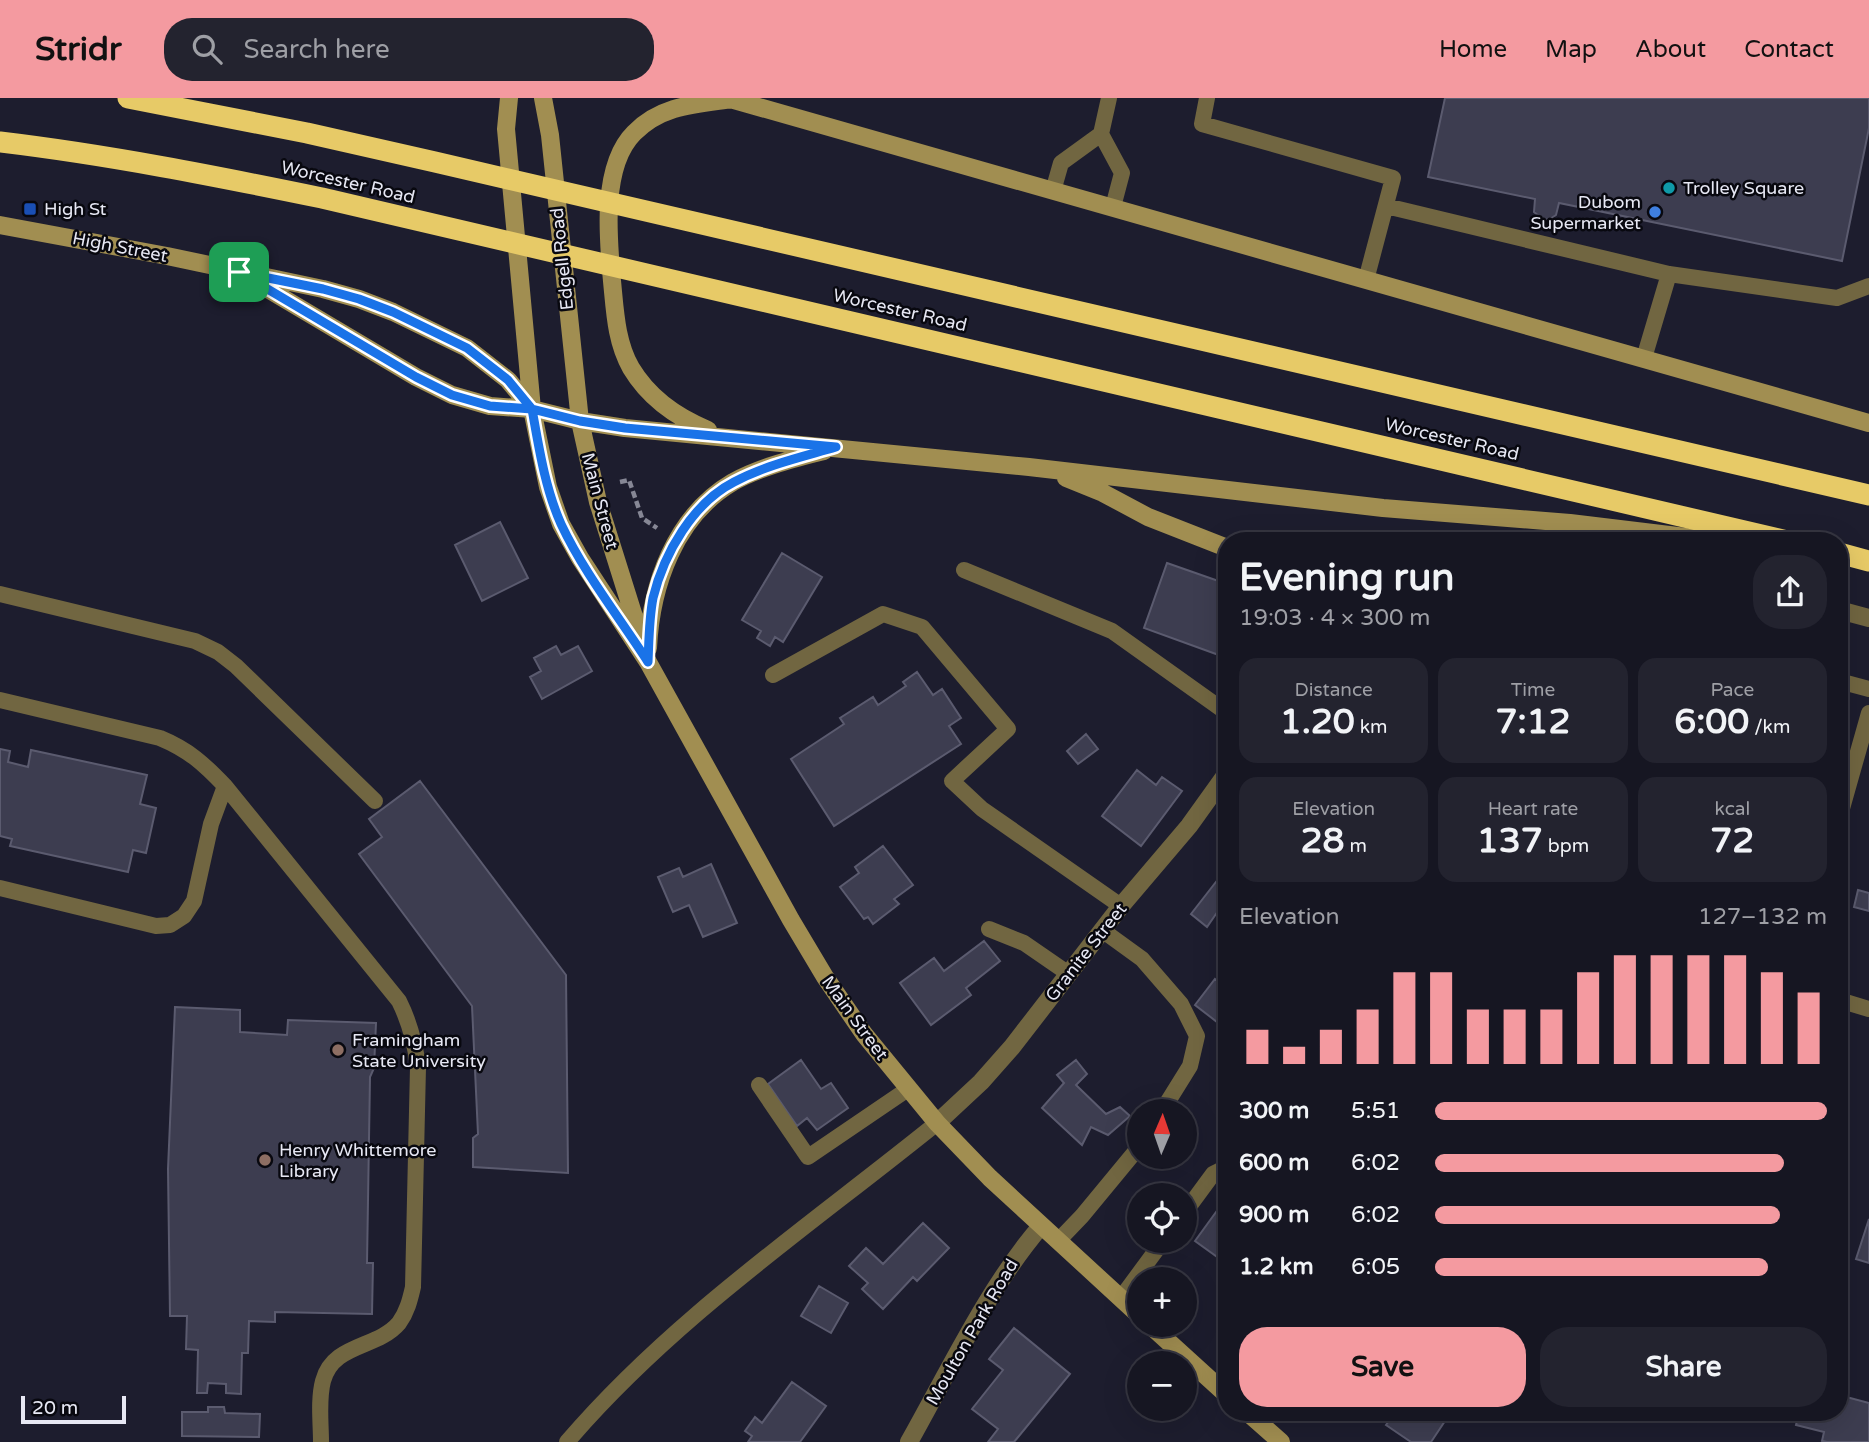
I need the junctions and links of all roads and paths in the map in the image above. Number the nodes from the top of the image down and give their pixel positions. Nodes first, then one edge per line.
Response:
1 (128, 98) edge
2 (509, 98) edge
3 (543, 98) edge
4 (1109, 98) edge
5 (1207, 98) edge
6 (730, 99) edge
7 (1101, 134) junction
8 (0, 142) edge
9 (1053, 191) junction
10 (1386, 206) junction
11 (1113, 207) junction
12 (0, 225) edge
13 (239, 272) junction
14 (1669, 274) junction
15 (1366, 280) junction
16 (1869, 286) edge
17 (1644, 358) junction
18 (532, 409) junction
19 (580, 421) junction
20 (1869, 423) edge
21 (726, 438) junction
22 (836, 447) junction
23 (1029, 467) junction
24 (619, 482) dead end
25 (1869, 495) edge
26 (661, 530) dead end
27 (1644, 532) edge
28 (1749, 532) edge
29 (1218, 545) edge
30 (1848, 557) edge
31 (1848, 561) edge
32 (1869, 563) edge
33 (964, 570) dead end
34 (0, 594) edge
35 (1848, 612) edge
36 (1869, 618) edge
37 (648, 662) junction
38 (772, 675) dead end
39 (1848, 683) edge
40 (1869, 689) edge
41 (0, 700) edge
42 (1218, 707) edge
43 (1869, 713) edge
44 (225, 786) junction
45 (1218, 786) edge
46 (1848, 787) edge
47 (375, 801) dead end
48 (0, 888) edge
49 (1121, 906) junction
50 (989, 929) dead end
51 (1102, 930) junction
52 (1069, 974) junction
53 (1848, 1003) edge
54 (1869, 1009) edge
55 (759, 1085) dead end
56 (908, 1089) junction
57 (1169, 1099) edge
58 (937, 1123) junction
59 (1127, 1162) edge
60 (1218, 1172) edge
61 (1197, 1196) edge
62 (1041, 1226) junction
63 (1058, 1241) junction
64 (1154, 1253) edge
65 (1121, 1298) junction
66 (1127, 1304) edge
67 (1164, 1337) edge
68 (1218, 1382) edge
69 (1257, 1421) edge
70 (321, 1442) edge
71 (567, 1442) edge
72 (909, 1442) edge
73 (1281, 1442) edge

1 - 25 highway
2 - 18 main road
3 - 19 main road, Edgell Road
4 - 7 lane
5 - 10 lane
6 - 9 main road
6 - 21 main road
7 - 9 lane
7 - 11 lane
8 - 28 highway, Worcester Road
9 - 11 main road
10 - 14 lane
10 - 15 lane
11 - 15 main road
12 - 13 main road, High Street
13 - 18 main road, High Street
13 - 18 main road, High Street
14 - 16 lane
14 - 17 lane
15 - 17 main road
17 - 20 main road
18 - 19 main road
18 - 37 main road, Main Street
19 - 21 main road
19 - 37 main road, Main Street
21 - 22 main road
22 - 23 main road
22 - 37 main road
23 - 27 main road
23 - 29 main road
24 - 26 path
30 - 32 highway
31 - 32 main road
33 - 42 lane
34 - 47 lane
35 - 36 street
37 - 56 main road, Main Street
38 - 49 lane
39 - 40 lane
41 - 44 lane
43 - 46 lane
44 - 48 lane
44 - 70 lane
45 - 49 street, Granite Street
49 - 51 street, Granite Street
50 - 52 lane
51 - 52 street, Granite Street
51 - 57 lane
52 - 58 street, Granite Street
53 - 54 lane
55 - 56 lane
56 - 58 main road, Main Street
58 - 62 main road, Main Street
58 - 71 lane
59 - 63 lane
60 - 61 lane
62 - 63 main road, Main Street
62 - 72 street, Moulton Park Road
63 - 65 main road, Main Street
64 - 65 lane
65 - 66 main road, Main Street
67 - 68 main road
69 - 73 main road

